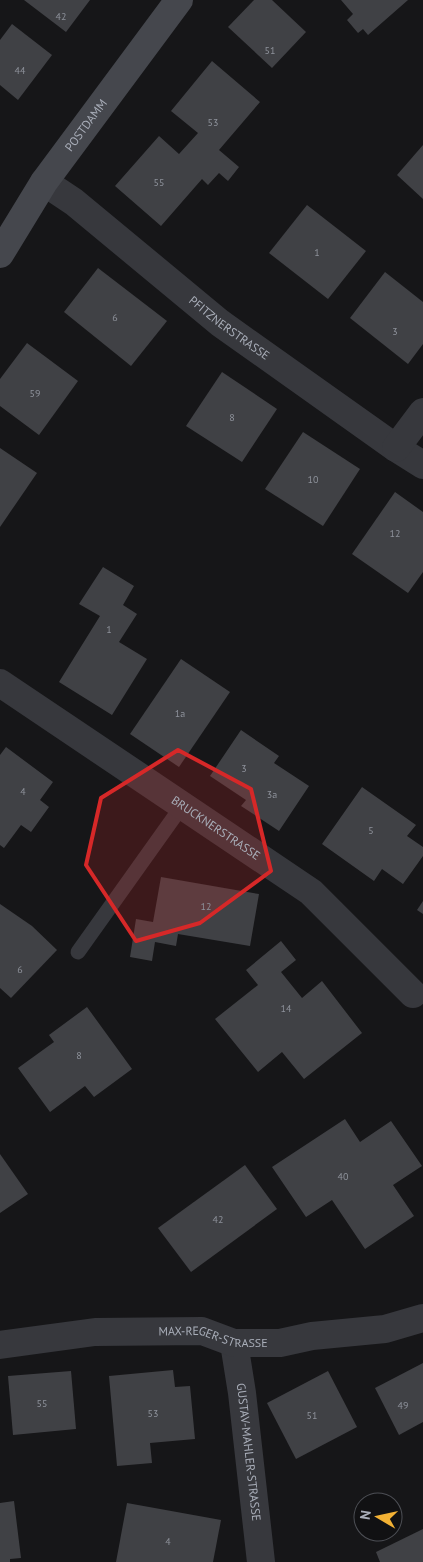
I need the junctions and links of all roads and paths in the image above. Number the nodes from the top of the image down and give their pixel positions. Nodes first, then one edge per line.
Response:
1 (179, 0) edge
2 (44, 182) junction
3 (3, 242) edge
4 (423, 412) edge
5 (396, 448) junction
6 (423, 465) edge
7 (0, 683) edge
8 (182, 806) junction
9 (78, 952) dead end
10 (413, 994) dead end
11 (423, 1318) edge
12 (234, 1343) junction
13 (0, 1346) edge
14 (261, 1562) edge

1 - 2 street, POSTDAMM
2 - 3 street, POSTDAMM
2 - 5 street, PFITZNERSTRASSE
4 - 5 street
5 - 6 street, PFITZNERSTRASSE
7 - 8 street, BRUCKNERSTRASSE
8 - 9 lane
8 - 10 street, BRUCKNERSTRASSE
11 - 12 street, MAX-REGER-STRASSE
12 - 13 street, MAX-REGER-STRASSE
12 - 14 street, GUSTAV-MAHLER-STRASSE

